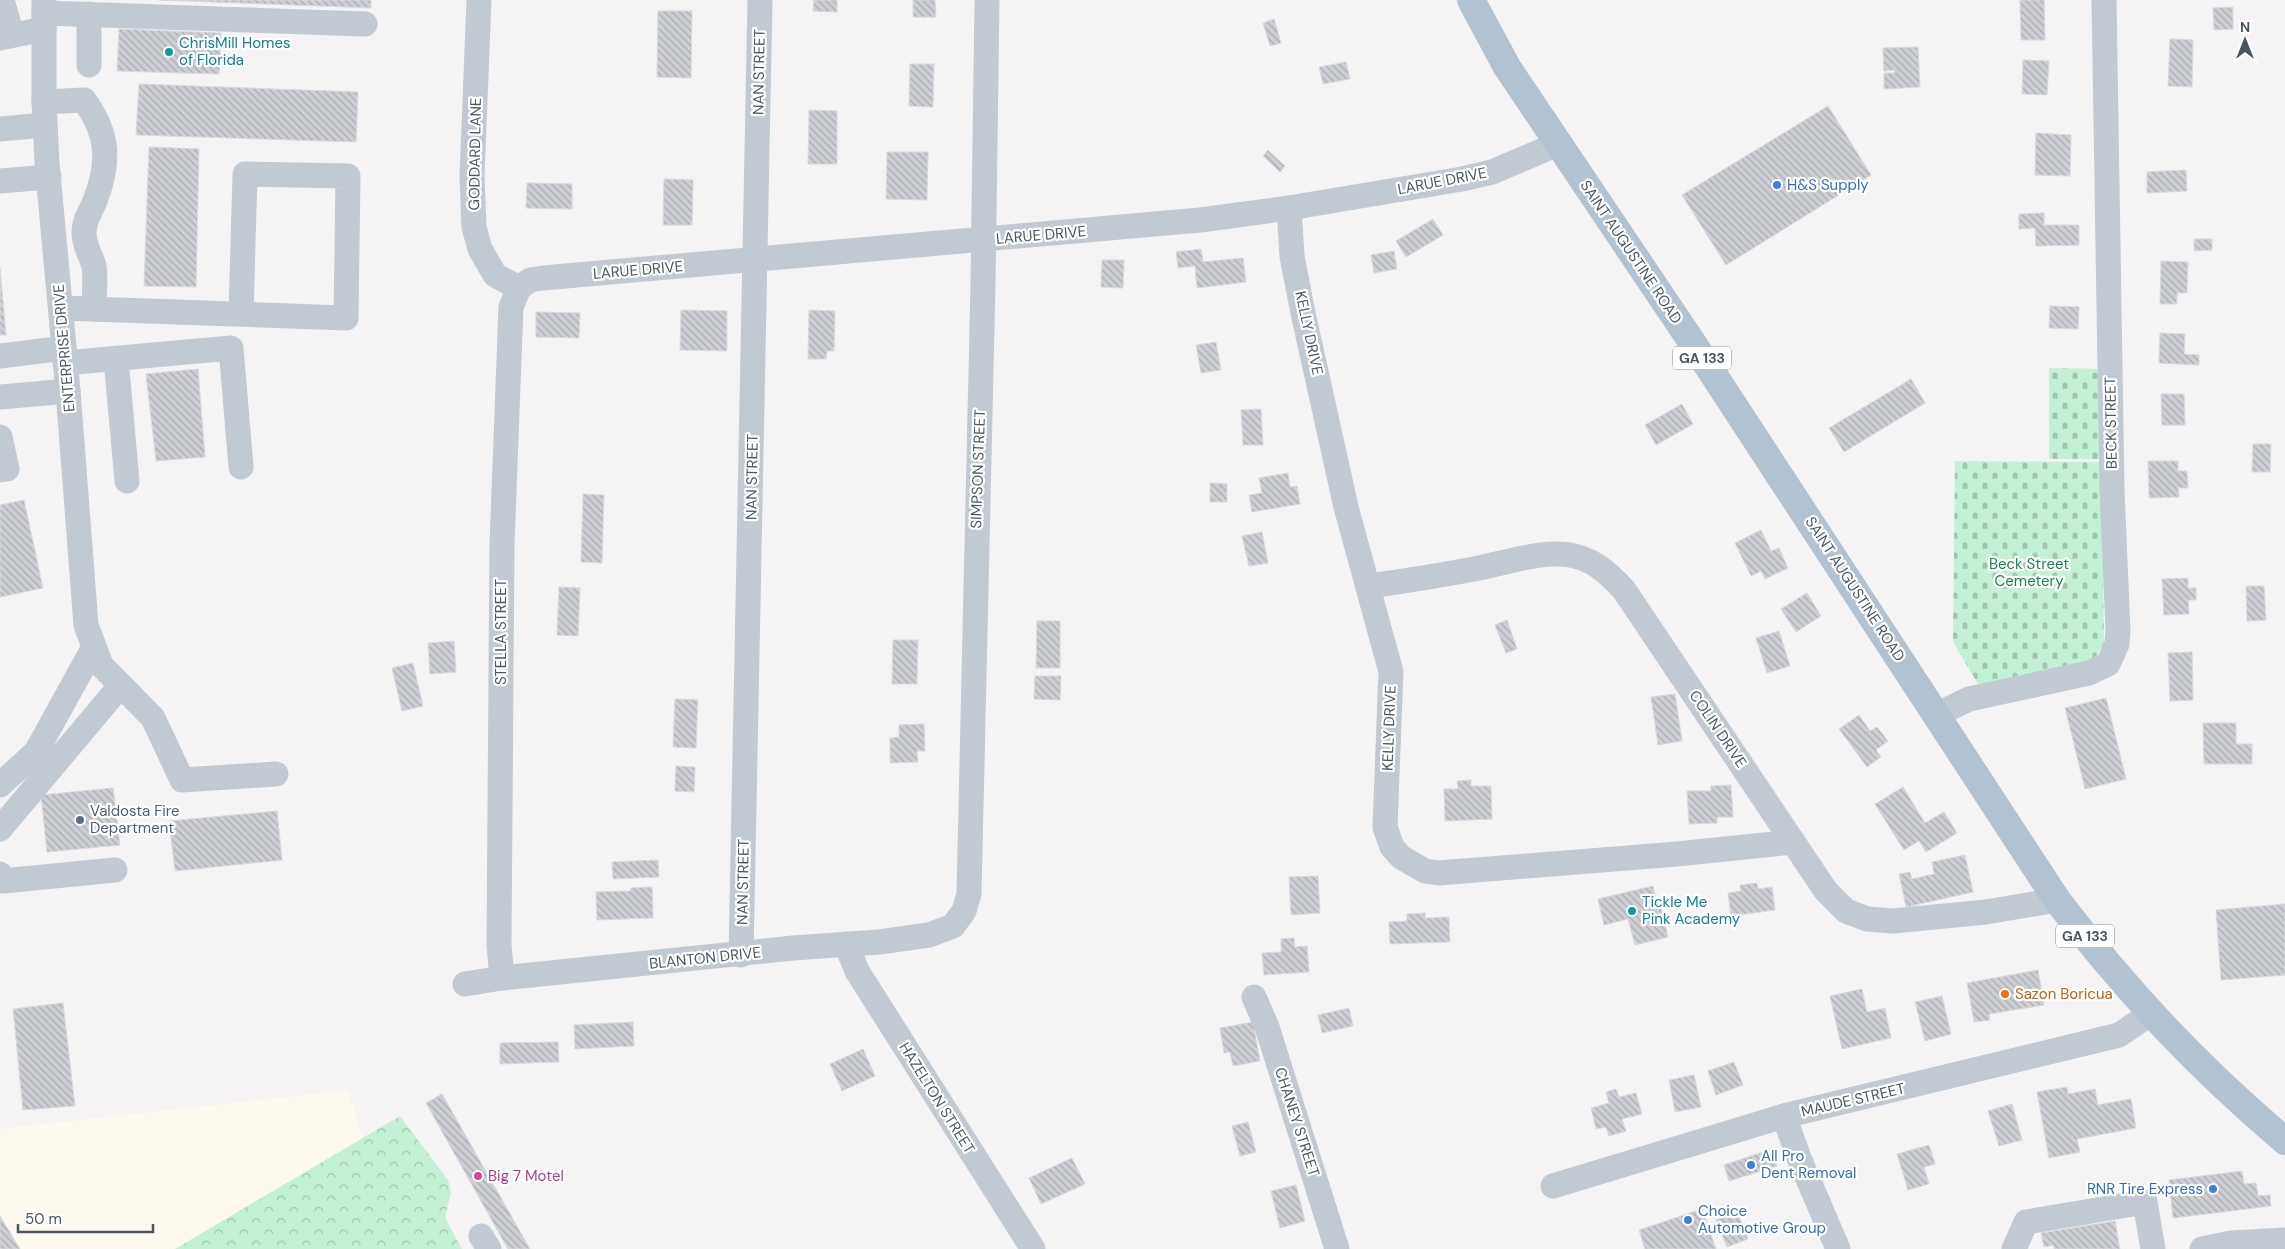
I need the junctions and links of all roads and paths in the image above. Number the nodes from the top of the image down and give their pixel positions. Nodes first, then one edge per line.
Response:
1 (2, 0) edge
2 (479, 0) edge
3 (760, 0) edge
4 (987, 0) edge
5 (1471, 0) edge
6 (2104, 0) edge
7 (44, 14) edge
8 (89, 14) junction
9 (365, 24) dead end
10 (6, 36) edge
11 (89, 65) dead end
12 (45, 114) junction
13 (0, 130) edge
14 (1558, 144) junction
15 (49, 178) junction
16 (0, 181) edge
17 (1289, 208) junction
18 (984, 240) junction
19 (755, 260) junction
20 (519, 288) junction
21 (60, 308) junction
22 (94, 309) junction
23 (241, 314) junction
24 (0, 356) edge
25 (65, 356) junction
26 (116, 359) junction
27 (68, 391) junction
28 (0, 397) edge
29 (0, 437) edge
30 (241, 467) dead end
31 (0, 470) edge
32 (127, 481) dead end
33 (1369, 586) junction
34 (94, 647) junction
35 (121, 685) junction
36 (1936, 715) junction
37 (276, 774) dead end
38 (0, 785) edge
39 (0, 829) edge
40 (1793, 842) junction
41 (115, 870) dead end
42 (0, 874) edge
43 (2057, 900) junction
44 (945, 929) joint
45 (846, 944) junction
46 (741, 954) junction
47 (502, 978) junction
48 (465, 984) dead end
49 (1254, 996) dead end
50 (2150, 1014) junction
51 (1784, 1116) junction
52 (2285, 1141) edge
53 (1553, 1186) dead end
54 (2285, 1240) edge
55 (1033, 1249) edge
56 (1337, 1249) edge
57 (1838, 1249) edge
58 (2014, 1249) edge
59 (2153, 1249) edge
60 (2202, 1249) edge

1 - 10 street
2 - 20 street, GODDARD LANE
3 - 19 street, NAN STREET
4 - 18 street, SIMPSON STREET
5 - 14 main road, SAINT AUGUSTINE ROAD / GA 133
6 - 36 street, BECK STREET
7 - 8 street
7 - 10 street
7 - 12 street, ENTERPRISE DRIVE
8 - 9 street
8 - 11 street
12 - 13 street
12 - 15 street, ENTERPRISE DRIVE
12 - 22 street
14 - 17 street, LARUE DRIVE
14 - 36 main road, SAINT AUGUSTINE ROAD / GA 133
15 - 16 street
15 - 21 street, ENTERPRISE DRIVE
17 - 18 street, LARUE DRIVE
17 - 33 street, KELLY DRIVE
18 - 19 street, LARUE DRIVE
18 - 44 street, SIMPSON STREET
19 - 20 street, LARUE DRIVE
19 - 46 street, NAN STREET
20 - 47 street, STELLA STREET
21 - 22 street
21 - 25 street, ENTERPRISE DRIVE
22 - 23 street
23 - 23 street
24 - 25 street
25 - 26 street
25 - 27 street, ENTERPRISE DRIVE
26 - 30 street
26 - 32 street
27 - 28 street
27 - 34 street, ENTERPRISE DRIVE
29 - 31 street
33 - 40 street, COLIN DRIVE
33 - 40 street, KELLY DRIVE
34 - 35 street, ENTERPRISE DRIVE
34 - 38 street
35 - 37 street, ENTERPRISE DRIVE
35 - 39 street
36 - 43 main road, SAINT AUGUSTINE ROAD / GA 133
40 - 43 street, COLIN DRIVE
41 - 42 street
43 - 50 main road, SAINT AUGUSTINE ROAD / GA 133
44 - 45 street, BLANTON DRIVE
45 - 46 street, BLANTON DRIVE
45 - 55 street, HAZELTON STREET
46 - 47 street, BLANTON DRIVE
47 - 48 street, BLANTON DRIVE
49 - 56 street, CHANEY STREET
50 - 51 street, MAUDE STREET
50 - 52 main road, SAINT AUGUSTINE ROAD / GA 133
51 - 53 street, MAUDE STREET
51 - 57 street
54 - 60 street
58 - 59 street

